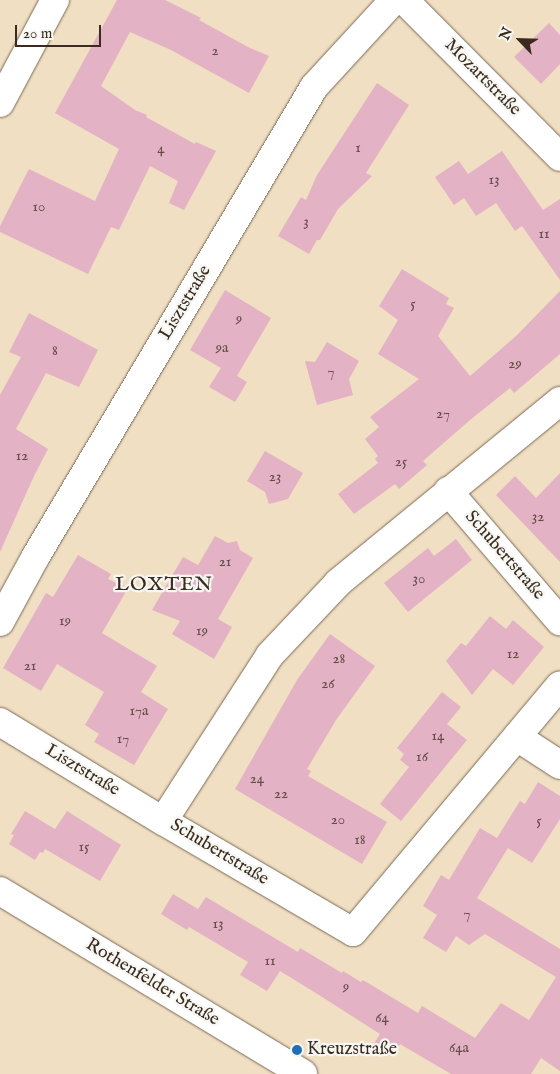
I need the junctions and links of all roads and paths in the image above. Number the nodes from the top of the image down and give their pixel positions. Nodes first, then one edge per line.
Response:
1 (55, 0) edge
2 (394, 0) edge
3 (404, 0) edge
4 (0, 103) edge
5 (560, 157) edge
6 (560, 401) edge
7 (448, 491) junction
8 (560, 621) edge
9 (0, 622) edge
10 (560, 685) edge
11 (0, 722) edge
12 (517, 737) junction
13 (560, 765) edge
14 (163, 821) junction
15 (0, 891) edge
16 (303, 1074) edge

1 - 4 street
2 - 9 street, Lisztstraße
3 - 5 street, Mozartstraße
6 - 7 street, Schubertstraße
7 - 8 street, Schubertstraße
7 - 14 street, Schubertstraße
10 - 12 street, Schubertstraße
11 - 14 street, Lisztstraße
12 - 13 street
12 - 14 street, Schubertstraße
15 - 16 street, Rothenfelder Straße

